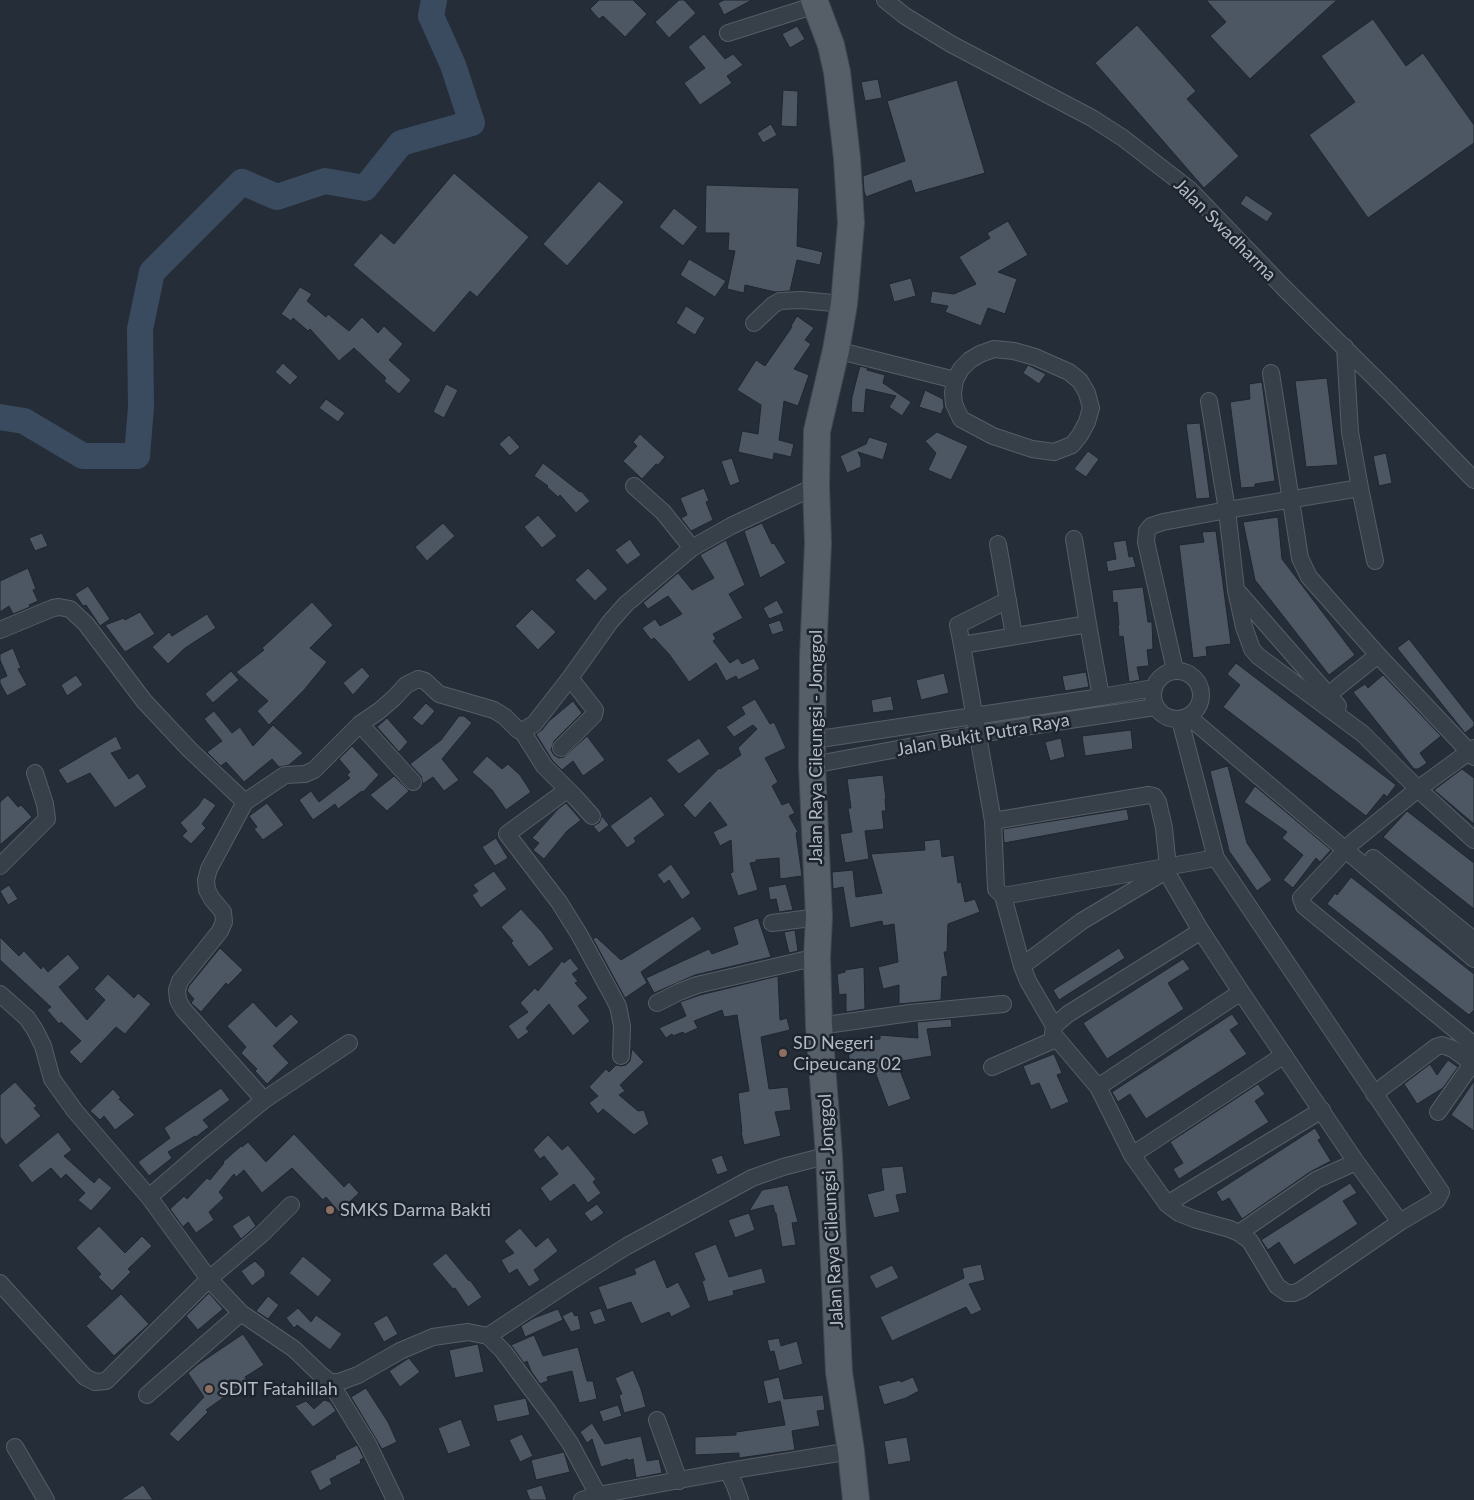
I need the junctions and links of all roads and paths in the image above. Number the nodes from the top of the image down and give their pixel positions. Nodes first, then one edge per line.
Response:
1 (884, 0) edge
2 (815, 3) edge
3 (728, 33) dead end
4 (844, 304) junction
5 (754, 323) dead end
6 (1345, 347) junction
7 (836, 350) junction
8 (1271, 373) dead end
9 (955, 380) junction
10 (1209, 402) dead end
11 (1474, 480) edge
12 (634, 486) dead end
13 (816, 486) junction
14 (1360, 488) junction
15 (1290, 500) junction
16 (1227, 510) junction
17 (1074, 540) dead end
18 (998, 544) dead end
19 (692, 548) junction
20 (1375, 561) dead end
21 (1236, 590) junction
22 (1008, 600) junction
23 (1088, 624) junction
24 (0, 630) edge
25 (1014, 636) junction
26 (962, 645) junction
27 (1378, 655) junction
28 (1293, 656) junction
29 (1274, 667) junction
30 (1175, 670) junction
31 (570, 678) junction
32 (1153, 688) junction
33 (1328, 695) junction
34 (1101, 697) junction
35 (1155, 707) junction
36 (974, 715) junction
37 (1188, 716) junction
38 (360, 724) junction
39 (522, 731) junction
40 (978, 734) junction
41 (1363, 734) junction
42 (561, 748) dead end
43 (813, 752) junction
44 (1472, 753) edge
45 (35, 773) dead end
46 (413, 782) dead end
47 (1418, 789) junction
48 (567, 790) junction
49 (245, 802) junction
50 (592, 816) dead end
51 (992, 822) junction
52 (1474, 840) edge
53 (1350, 846) junction
54 (1216, 858) junction
55 (0, 866) edge
56 (1167, 869) junction
57 (1003, 896) junction
58 (819, 917) junction
59 (772, 923) dead end
60 (1201, 931) junction
61 (1474, 940) edge
62 (816, 957) junction
63 (1474, 959) edge
64 (1022, 966) junction
65 (1241, 992) junction
66 (0, 994) edge
67 (657, 1003) dead end
68 (1003, 1004) dead end
69 (819, 1026) junction
70 (1055, 1032) junction
71 (1472, 1039) edge
72 (348, 1043) dead end
73 (1284, 1055) junction
74 (621, 1056) dead end
75 (1473, 1062) edge
76 (992, 1067) dead end
77 (1098, 1087) junction
78 (1374, 1094) junction
79 (264, 1100) junction
80 (1322, 1110) junction
81 (1438, 1112) dead end
82 (829, 1155) junction
83 (1132, 1155) junction
84 (1356, 1162) junction
85 (149, 1198) junction
86 (1167, 1204) junction
87 (291, 1205) dead end
88 (1400, 1222) junction
89 (1240, 1233) junction
90 (209, 1280) junction
91 (0, 1283) edge
92 (241, 1314) junction
93 (488, 1336) junction
94 (330, 1382) junction
95 (147, 1395) dead end
96 (657, 1420) dead end
97 (15, 1447) dead end
98 (851, 1451) junction
99 (728, 1470) junction
100 (679, 1481) junction
101 (598, 1494) junction
102 (46, 1500) edge
103 (395, 1500) edge
104 (582, 1500) edge
105 (740, 1500) edge
106 (856, 1500) edge

1 - 6 street, Jalan Swadharma
2 - 3 street
2 - 4 main road, Jalan Raya Cileungsi - Jonggol
4 - 5 street
4 - 7 main road, Jalan Raya Cileungsi - Jonggol
6 - 11 street, Jalan Swadharma
6 - 14 street
7 - 9 street
7 - 13 main road, Jalan Raya Cileungsi - Jonggol
8 - 15 street
9 - 9 street
10 - 16 street
12 - 19 street
13 - 19 street
13 - 43 main road, Jalan Raya Cileungsi - Jonggol
14 - 15 street
14 - 20 street
15 - 16 street
15 - 27 street
16 - 21 street
16 - 30 street
17 - 23 street
18 - 22 street
19 - 31 street
21 - 28 street
21 - 29 street
22 - 25 street
22 - 26 street
23 - 25 street
23 - 34 street
24 - 49 street
25 - 26 street
26 - 36 street
27 - 33 street
27 - 44 street
28 - 29 street
28 - 33 street
29 - 41 street
30 - 32 street
30 - 37 street
31 - 39 street
31 - 42 street
32 - 34 street, Jalan Bukit Putra Raya
32 - 35 street
33 - 41 street
34 - 36 street, Jalan Bukit Putra Raya
35 - 37 street
35 - 40 street, Jalan Bukit Putra Raya
36 - 40 street
36 - 43 street, Jalan Bukit Putra Raya
37 - 53 street
37 - 54 street
38 - 39 street
38 - 46 street
38 - 49 street
39 - 48 street
40 - 43 street, Jalan Bukit Putra Raya
40 - 51 street
41 - 47 street
43 - 58 main road, Jalan Raya Cileungsi - Jonggol
44 - 47 street
45 - 55 street
47 - 52 street
47 - 53 street
48 - 50 street
48 - 74 street
49 - 79 street
51 - 56 street
51 - 57 street
53 - 61 street
53 - 63 street
53 - 71 street
54 - 56 street
54 - 78 street
56 - 57 street
56 - 60 street
56 - 64 street
57 - 64 street
58 - 59 street
58 - 62 main road, Jalan Raya Cileungsi - Jonggol
60 - 65 street
60 - 70 street
62 - 67 street
62 - 69 main road, Jalan Raya Cileungsi - Jonggol
64 - 70 street
65 - 73 street
65 - 77 street
66 - 85 street
68 - 69 street
69 - 82 main road, Jalan Raya Cileungsi - Jonggol
70 - 76 street
70 - 77 street
72 - 79 street
73 - 80 street
73 - 83 street
75 - 78 street
75 - 81 street
77 - 83 street
78 - 88 street
79 - 85 street
80 - 84 street
80 - 86 street
82 - 93 street
82 - 98 main road, Jalan Raya Cileungsi - Jonggol
83 - 86 street
84 - 88 street
84 - 89 street
85 - 90 street
86 - 89 street
87 - 90 street
88 - 89 street
90 - 91 street
90 - 92 street
92 - 94 street
92 - 95 street
93 - 94 street
93 - 101 street
94 - 103 street
96 - 100 street
97 - 102 street
98 - 99 street
98 - 106 main road, Jalan Raya Cileungsi - Jonggol
99 - 100 street
99 - 105 street
100 - 101 street
101 - 104 street

